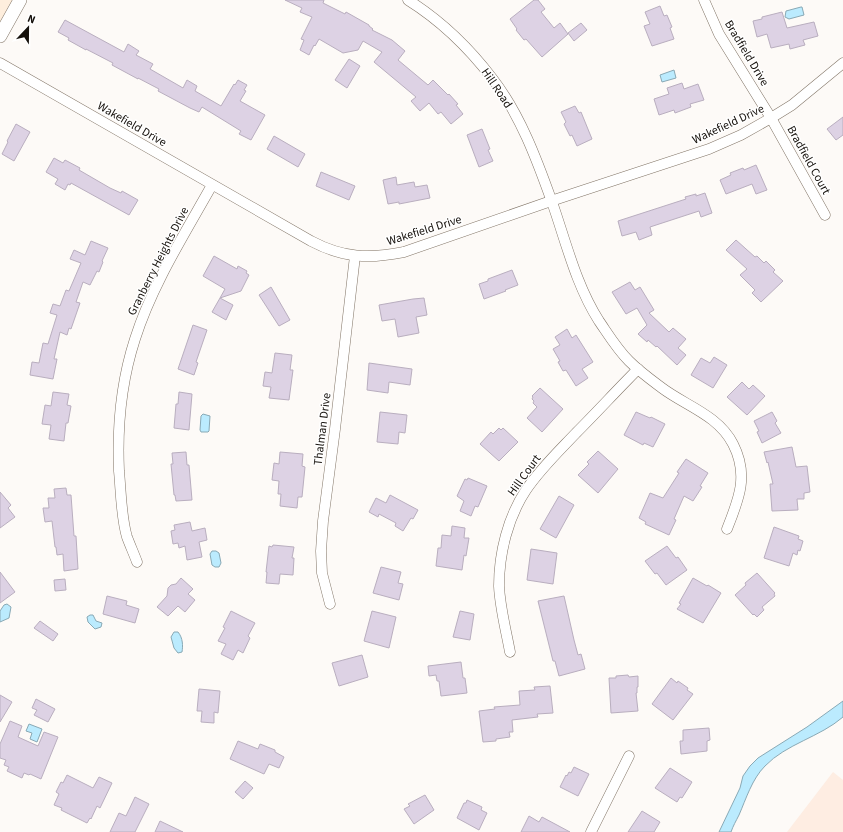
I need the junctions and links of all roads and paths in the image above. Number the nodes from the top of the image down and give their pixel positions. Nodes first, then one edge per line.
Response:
1 (20, 0) edge
2 (408, 0) edge
3 (704, 0) edge
4 (0, 36) edge
5 (0, 63) edge
6 (843, 63) edge
7 (771, 118) junction
8 (212, 185) junction
9 (551, 201) junction
10 (825, 215) dead end
11 (355, 256) junction
12 (638, 369) junction
13 (727, 529) dead end
14 (137, 562) dead end
15 (330, 604) dead end
16 (510, 652) dead end
17 (629, 756) dead end
18 (591, 832) edge

1 - 4 street
2 - 9 street, Hill Road
3 - 7 street, Bradfield Drive
5 - 8 street, Wakefield Drive
6 - 7 street, Wakefield Drive
7 - 9 street, Wakefield Drive
7 - 10 street, Bradfield Court
8 - 11 street, Wakefield Drive
8 - 14 street, Granberry Heights Drive
9 - 11 street, Wakefield Drive
9 - 12 street
11 - 15 street, Thalman Drive
12 - 13 street
12 - 16 street, Hill Court
17 - 18 street

